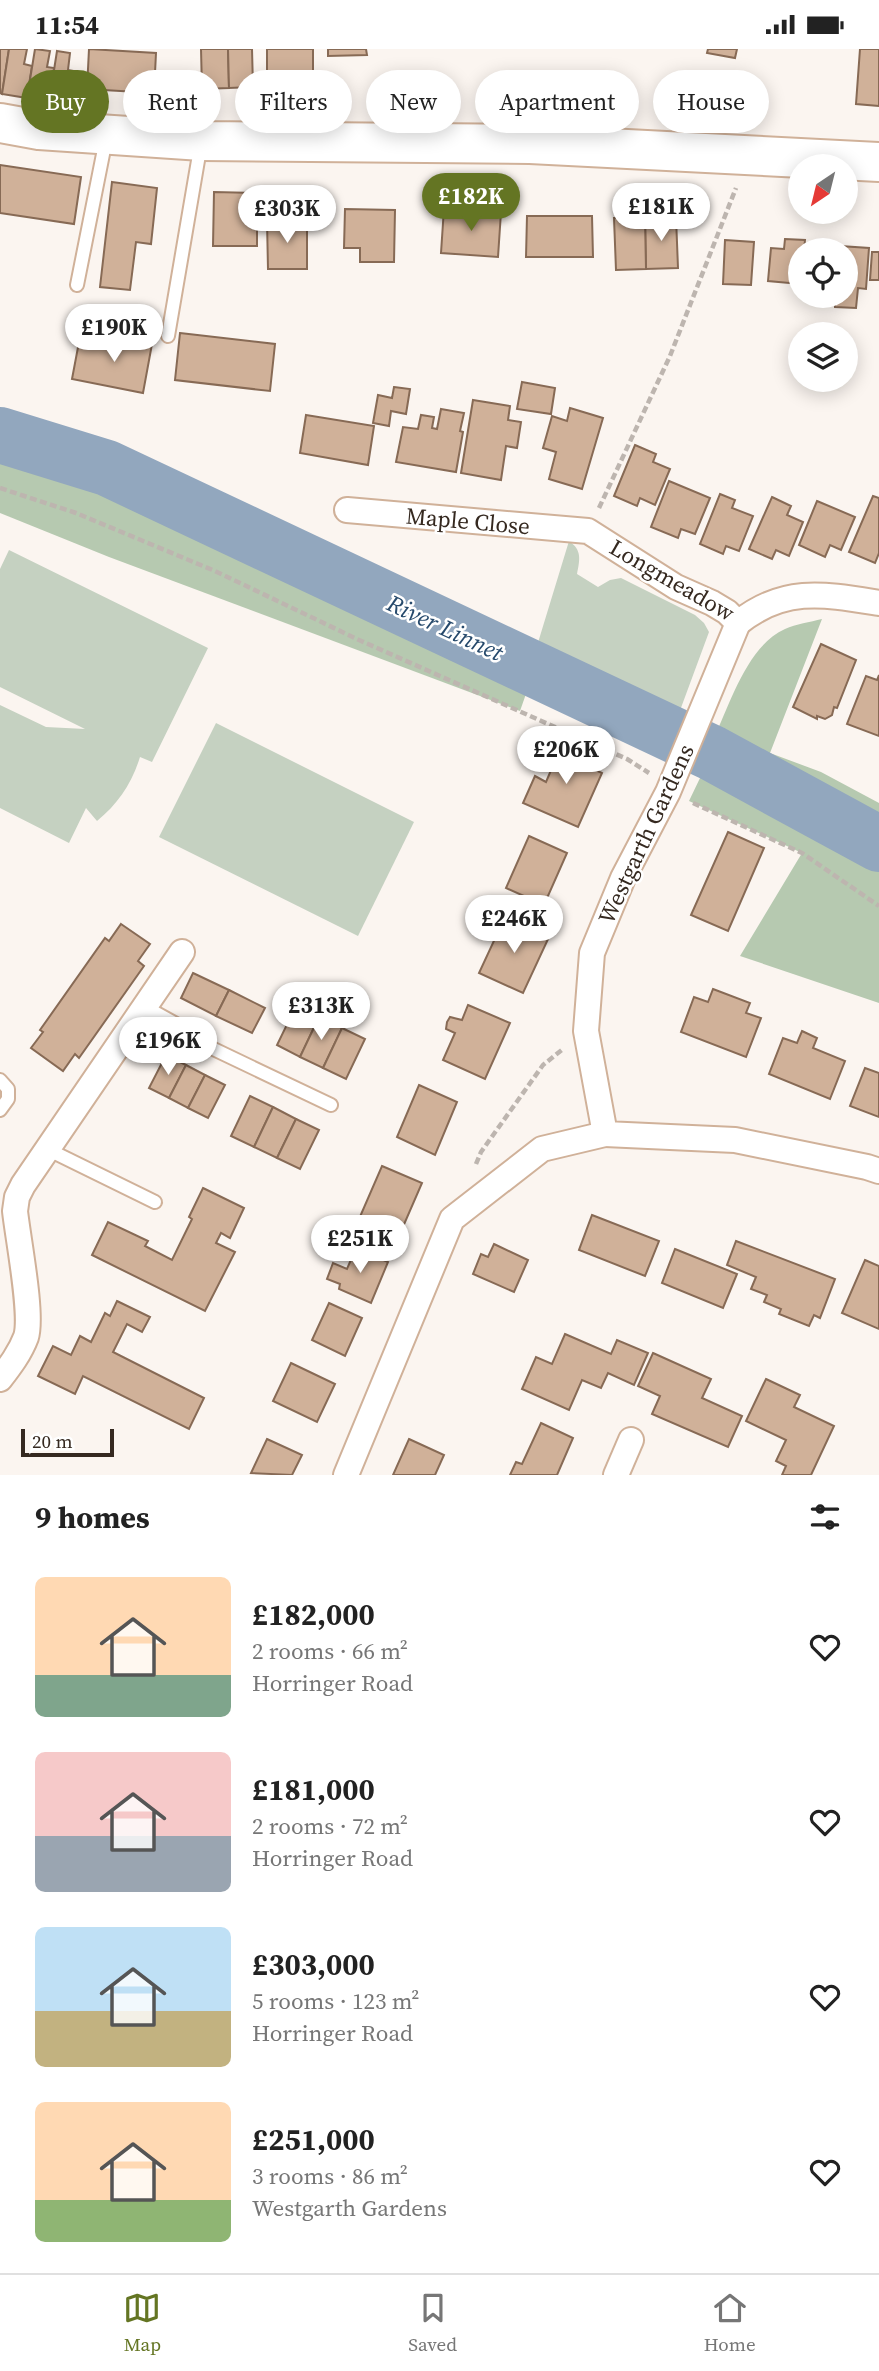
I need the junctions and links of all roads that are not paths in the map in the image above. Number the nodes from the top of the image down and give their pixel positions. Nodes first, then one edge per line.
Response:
1 (0, 123) edge
2 (107, 135) junction
3 (202, 141) junction
4 (879, 162) edge
5 (77, 285) dead end
6 (168, 336) dead end
7 (347, 510) dead end
8 (588, 531) joint
9 (879, 603) edge
10 (737, 623) junction
11 (182, 952) dead end
12 (142, 1012) junction
13 (180, 1033) joint
14 (0, 1080) edge
15 (331, 1105) dead end
16 (0, 1110) edge
17 (605, 1134) junction
18 (47, 1149) junction
19 (879, 1171) edge
20 (155, 1202) dead end
21 (8, 1210) edge
22 (0, 1379) edge
23 (631, 1440) dead end
24 (346, 1475) edge
25 (615, 1475) edge

1 - 2 main road
2 - 3 main road
2 - 5 lane
3 - 4 main road
3 - 6 lane
7 - 8 street, Maple Close
8 - 10 street, Longmeadow
9 - 10 street, Longmeadow
10 - 17 street, Westgarth Gardens
11 - 12 street
12 - 13 street
12 - 18 street
13 - 15 lane
14 - 16 lane
17 - 19 street
17 - 24 street
18 - 20 lane
18 - 21 street
21 - 22 street
23 - 25 street

